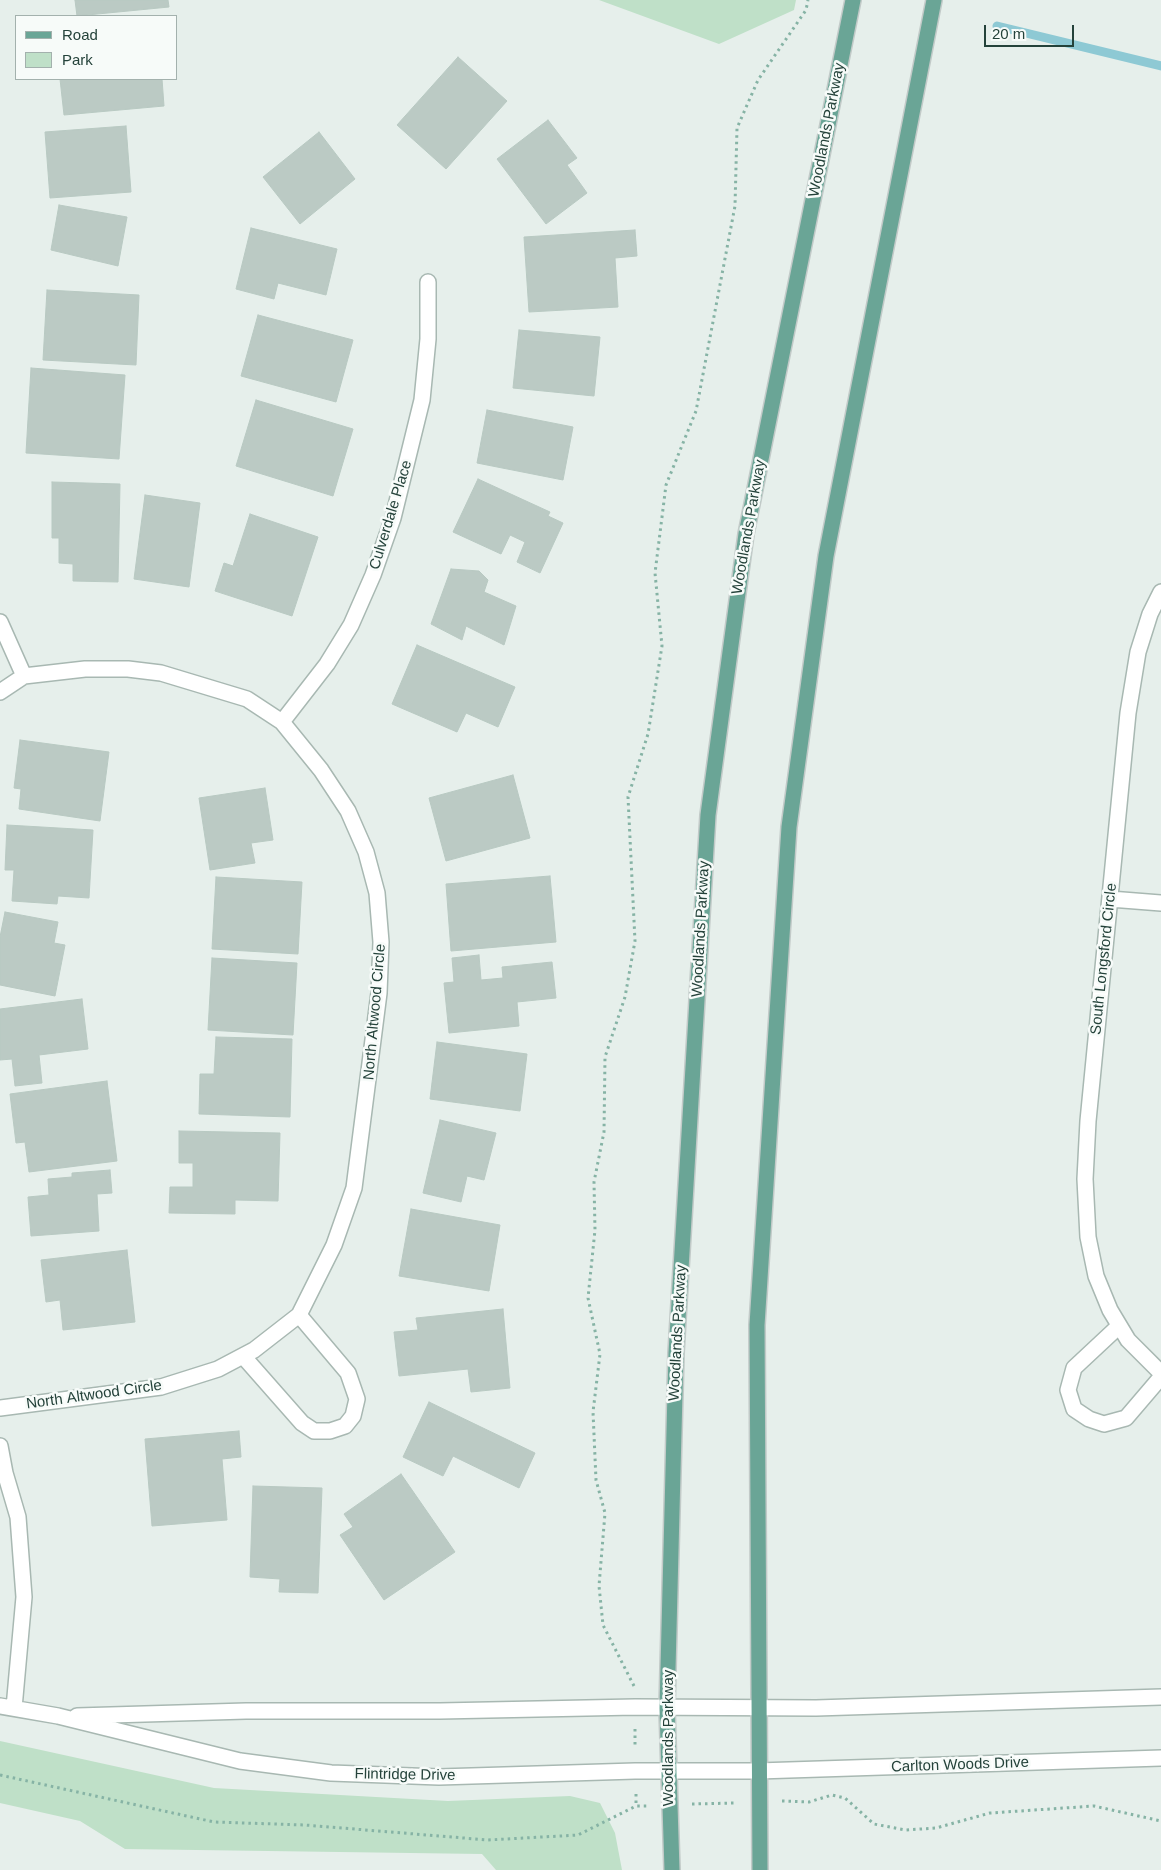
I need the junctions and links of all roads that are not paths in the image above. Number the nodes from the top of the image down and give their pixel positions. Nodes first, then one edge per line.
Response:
1 (853, 0) edge
2 (934, 0) edge
3 (428, 282) dead end
4 (1161, 592) edge
5 (0, 622) edge
6 (24, 676) junction
7 (0, 692) edge
8 (282, 722) junction
9 (1110, 899) junction
10 (1161, 903) edge
11 (299, 1315) junction
12 (1119, 1326) junction
13 (243, 1356) junction
14 (1161, 1373) edge
15 (1161, 1377) edge
16 (0, 1408) edge
17 (0, 1446) edge
18 (2, 1479) edge
19 (1161, 1697) edge
20 (7, 1707) edge
21 (667, 1708) junction
22 (759, 1708) junction
23 (58, 1716) junction
24 (1161, 1758) edge
25 (668, 1771) junction
26 (758, 1771) junction
27 (672, 1870) edge
28 (760, 1870) edge

1 - 21 main road, Woodlands Parkway
2 - 22 main road
3 - 8 street, Culverdale Place
4 - 9 street, South Longsford Circle
5 - 6 street
6 - 7 street
6 - 8 street, North Altwood Circle
8 - 11 street, North Altwood Circle
9 - 10 street
9 - 12 street, South Longsford Circle
11 - 13 street, North Altwood Circle
11 - 13 street
12 - 14 street, South Longsford Circle
12 - 15 street
13 - 16 street, North Altwood Circle
17 - 18 street
18 - 20 street
19 - 22 street
20 - 23 street, Flintridge Drive
21 - 22 street, Flintridge Drive
21 - 23 street, Flintridge Drive
21 - 25 main road, Woodlands Parkway
22 - 26 main road
23 - 25 street, Flintridge Drive
24 - 26 street, Carlton Woods Drive
25 - 26 street, Flintridge Drive
25 - 27 main road, Woodlands Parkway
26 - 28 main road

